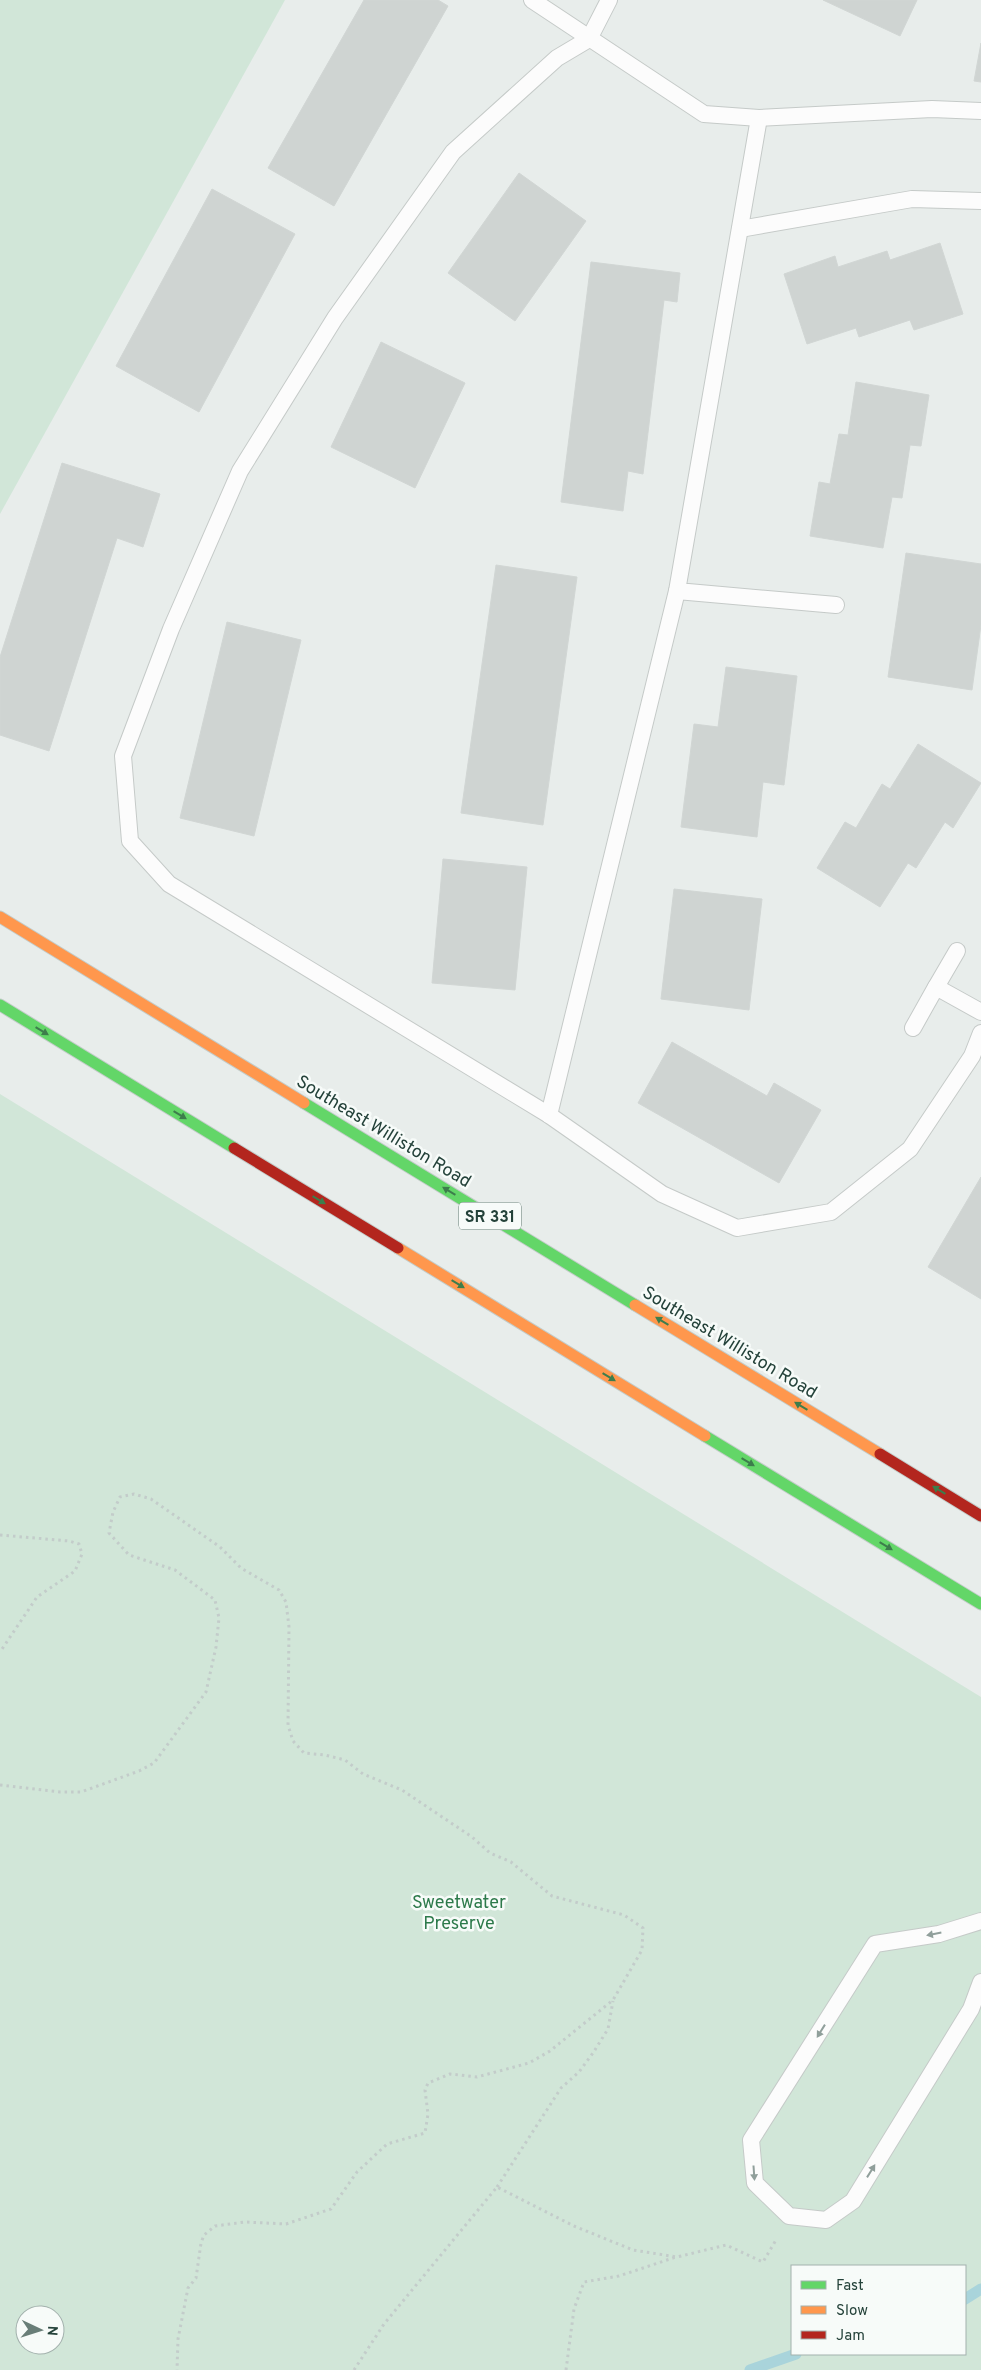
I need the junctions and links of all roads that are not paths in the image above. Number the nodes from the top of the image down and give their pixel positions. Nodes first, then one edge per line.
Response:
1 (532, 0) edge
2 (609, 0) edge
3 (590, 39) junction
4 (981, 111) edge
5 (759, 118) junction
6 (981, 201) edge
7 (740, 229) junction
8 (676, 591) junction
9 (836, 606) dead end
10 (0, 917) edge
11 (957, 951) dead end
12 (936, 987) junction
13 (0, 1005) edge
14 (981, 1012) edge
15 (913, 1028) dead end
16 (981, 1033) edge
17 (550, 1115) junction
18 (981, 1516) edge
19 (981, 1604) edge
20 (981, 1921) edge
21 (981, 1982) edge

1 - 3 lane
2 - 3 lane
3 - 5 lane
3 - 17 lane
4 - 5 lane
5 - 7 lane
6 - 7 lane
7 - 8 lane
8 - 9 lane
8 - 17 lane
18 -> 10 highway, Southeast Williston Road / SR 331
11 - 12 lane
12 - 14 lane
12 - 15 lane
13 -> 19 highway
16 - 17 lane
20 -> 21 lane

